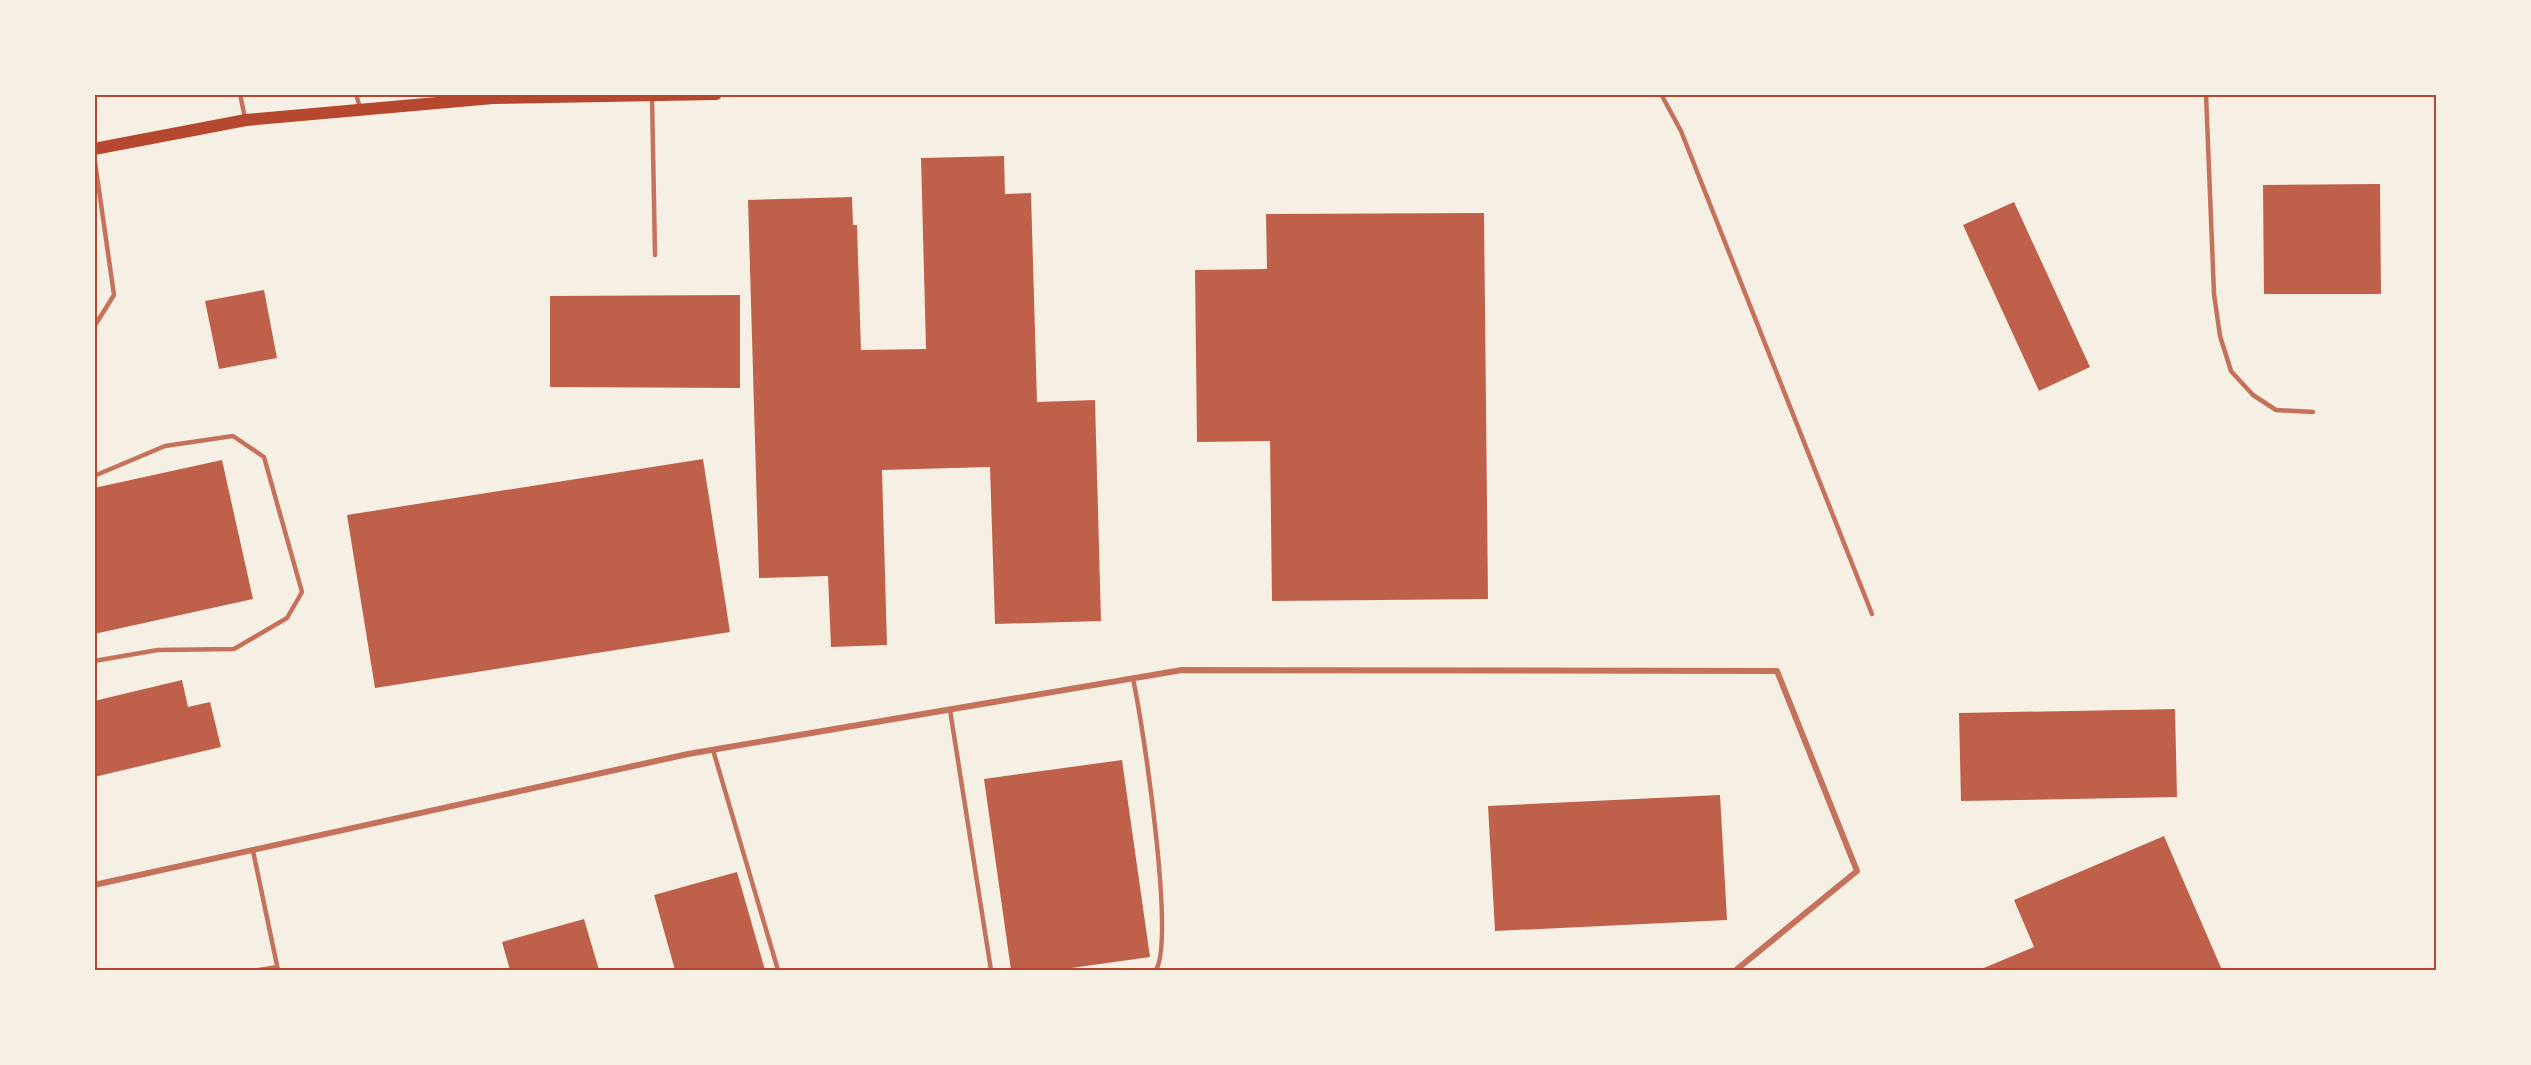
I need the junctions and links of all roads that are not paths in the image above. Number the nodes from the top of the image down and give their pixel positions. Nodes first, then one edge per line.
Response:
1 (240, 94) edge
2 (356, 94) edge
3 (717, 94) edge
4 (1661, 94) edge
5 (2206, 94) edge
6 (652, 96) edge
7 (361, 110) junction
8 (246, 120) junction
9 (94, 149) edge
10 (94, 155) edge
11 (655, 255) dead end
12 (94, 327) edge
13 (2313, 412) dead end
14 (94, 476) edge
15 (1872, 614) dead end
16 (94, 661) edge
17 (1133, 679) junction
18 (950, 710) junction
19 (713, 750) junction
20 (253, 851) junction
21 (94, 885) edge
22 (277, 969) edge
23 (259, 970) edge
24 (778, 970) edge
25 (991, 970) edge
26 (1156, 970) edge
27 (1736, 970) edge

1 - 8 lane
2 - 7 lane
3 - 6 main road
4 - 15 lane
5 - 13 lane
6 - 7 main road
6 - 11 lane
7 - 8 main road
8 - 9 main road
10 - 12 lane
14 - 16 lane
17 - 18 street
17 - 26 lane
17 - 27 street
18 - 19 street
18 - 25 lane
19 - 20 street
19 - 24 lane
20 - 21 street
20 - 22 lane
22 - 23 lane

